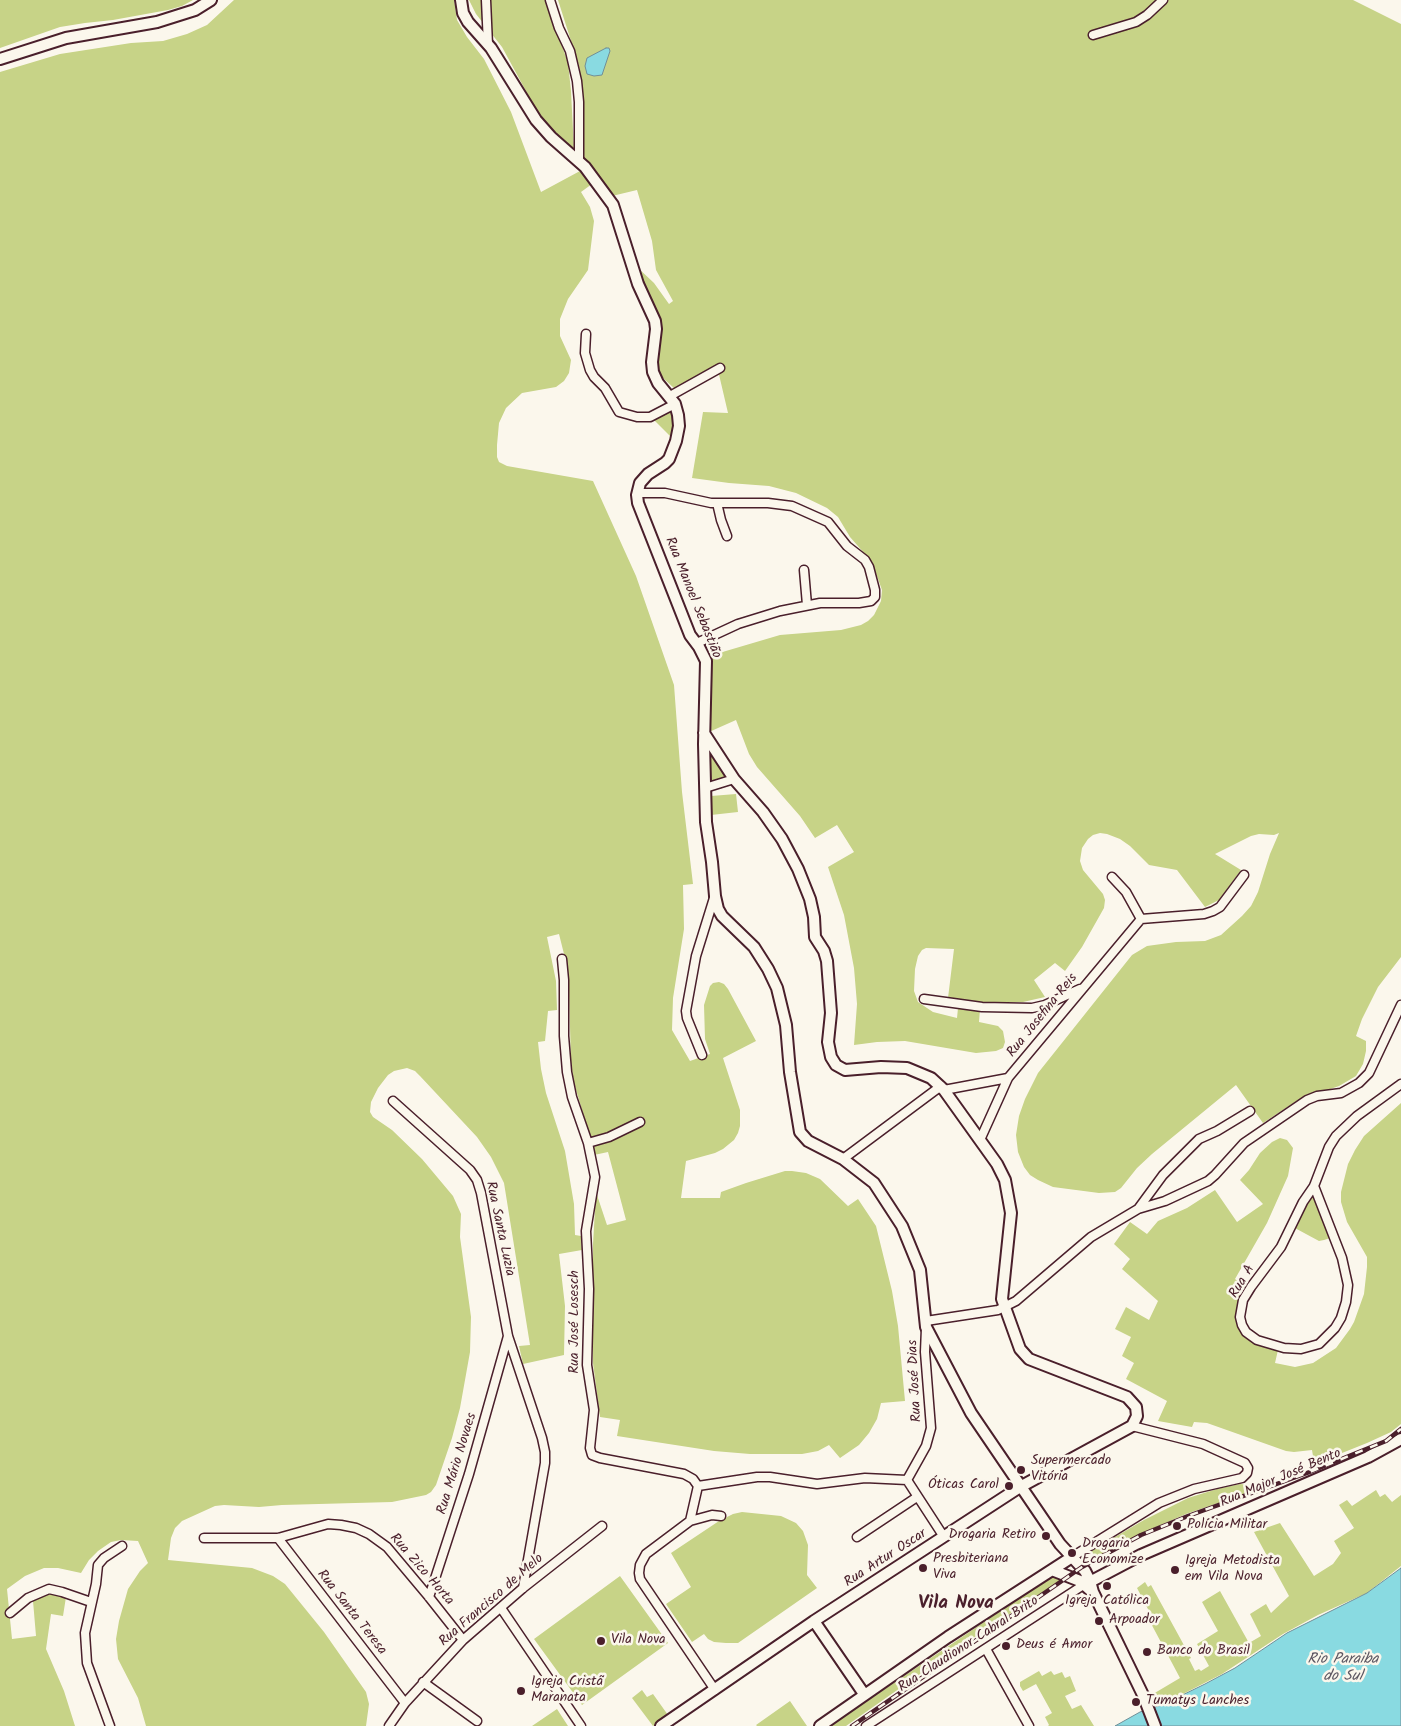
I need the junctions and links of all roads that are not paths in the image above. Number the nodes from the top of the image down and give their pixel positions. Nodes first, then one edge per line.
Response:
1 (211, 0) edge
2 (461, 0) edge
3 (486, 0) edge
4 (550, 0) edge
5 (1163, 0) edge
6 (1093, 35) dead end
7 (488, 44) junction
8 (0, 59) edge
9 (582, 164) junction
10 (586, 334) dead end
11 (720, 368) dead end
12 (672, 400) junction
13 (637, 493) junction
14 (717, 503) junction
15 (727, 536) dead end
16 (804, 570) dead end
17 (807, 605) junction
18 (697, 643) junction
19 (704, 733) junction
20 (734, 778) junction
21 (706, 788) junction
22 (1244, 875) dead end
23 (1112, 877) dead end
24 (715, 896) junction
25 (1141, 918) junction
26 (562, 959) dead end
27 (1081, 989) junction
28 (924, 999) dead end
29 (1401, 1005) edge
30 (702, 1055) dead end
31 (1008, 1078) junction
32 (1401, 1084) edge
33 (943, 1088) junction
34 (393, 1101) dead end
35 (1250, 1111) dead end
36 (640, 1122) dead end
37 (980, 1140) junction
38 (588, 1143) junction
39 (843, 1159) junction
40 (1314, 1186) junction
41 (1138, 1209) junction
42 (1004, 1308) junction
43 (926, 1324) junction
44 (508, 1336) junction
45 (1132, 1426) junction
46 (1401, 1440) edge
47 (907, 1480) junction
48 (698, 1486) junction
49 (1020, 1487) junction
50 (917, 1497) junction
51 (721, 1516) dead end
52 (690, 1521) junction
53 (602, 1526) dead end
54 (857, 1537) dead end
55 (944, 1537) junction
56 (204, 1538) dead end
57 (278, 1538) junction
58 (122, 1546) dead end
59 (1072, 1557) junction
60 (1052, 1570) junction
61 (1089, 1586) junction
62 (523, 1588) junction
63 (429, 1597) junction
64 (91, 1602) junction
65 (501, 1608) junction
66 (10, 1613) dead end
67 (814, 1621) junction
68 (463, 1640) junction
69 (986, 1649) junction
70 (424, 1682) junction
71 (715, 1690) junction
72 (864, 1694) junction
73 (405, 1703) junction
74 (477, 1721) dead end
75 (110, 1726) edge
76 (389, 1726) edge
77 (581, 1726) edge
78 (662, 1726) edge
79 (820, 1726) edge
80 (866, 1726) edge
81 (1029, 1726) edge
82 (1155, 1726) edge

1 - 8 street
2 - 7 street
3 - 7 street
4 - 9 street
5 - 6 street
7 - 9 street
9 - 12 street
10 - 12 street
11 - 12 street
12 - 13 street
13 - 14 street
13 - 18 street, Rua Manoel Sebastião
14 - 15 street
14 - 17 street
16 - 17 street
17 - 18 street
18 - 19 street, Rua Manoel Sebastião
19 - 20 street
19 - 21 street, Rua Manoel Sebastião
20 - 21 street
20 - 33 street
21 - 24 street, Rua Manoel Sebastião
22 - 25 street
23 - 25 street
24 - 30 street
24 - 39 street, Rua Manoel Sebastião
25 - 27 street, Rua Josefina Reis
26 - 38 street, Rua José Losesch
27 - 28 street
27 - 31 street, Rua Josefina Reis
29 - 41 street
31 - 33 street
31 - 37 street, Rua Josefina Reis
32 - 40 street, Rua A
33 - 37 street
33 - 39 street
34 - 44 street, Rua Santa Luzia
35 - 41 street
36 - 38 street
37 - 42 street
38 - 48 street, Rua José Losesch
39 - 43 street, Rua Manoel Sebastião
40 - 40 street, Rua A
41 - 42 street
42 - 43 street
42 - 45 street
43 - 47 street, Rua José Dias
43 - 49 street
44 - 62 street, Rua Santa Luzia
44 - 63 street, Rua Mário Novaes
45 - 49 street, Rua Artur Oscar
45 - 59 street
46 - 61 street, Rua Major José Bento
47 - 48 street
47 - 50 street
48 - 52 street
49 - 55 street, Rua Artur Oscar
49 - 59 street
50 - 54 street
50 - 55 street
51 - 52 street
52 - 71 street
53 - 62 street, Rua Francisco de Melo
55 - 67 street, Rua Artur Oscar
56 - 57 street, Rua Zico Horta
57 - 63 street, Rua Zico Horta
57 - 73 street, Rua Santa Teresa
58 - 64 street
59 - 60 street
59 - 61 street
60 - 61 street
60 - 72 street
61 - 69 street, Rua Claudionor Cabral Brito
61 - 82 street
62 - 65 street, Rua Francisco de Melo
63 - 68 street, Rua Zico Horta
64 - 66 street
64 - 75 street
65 - 68 street, Rua Francisco de Melo
65 - 77 street
67 - 71 street, Rua Artur Oscar
67 - 72 street
68 - 70 street, Rua Francisco de Melo
69 - 80 street, Rua Claudionor Cabral Brito
69 - 81 street
70 - 73 street, Rua Francisco de Melo
70 - 74 street
71 - 78 street, Rua Artur Oscar
72 - 79 street
73 - 76 street, Rua Francisco de Melo

